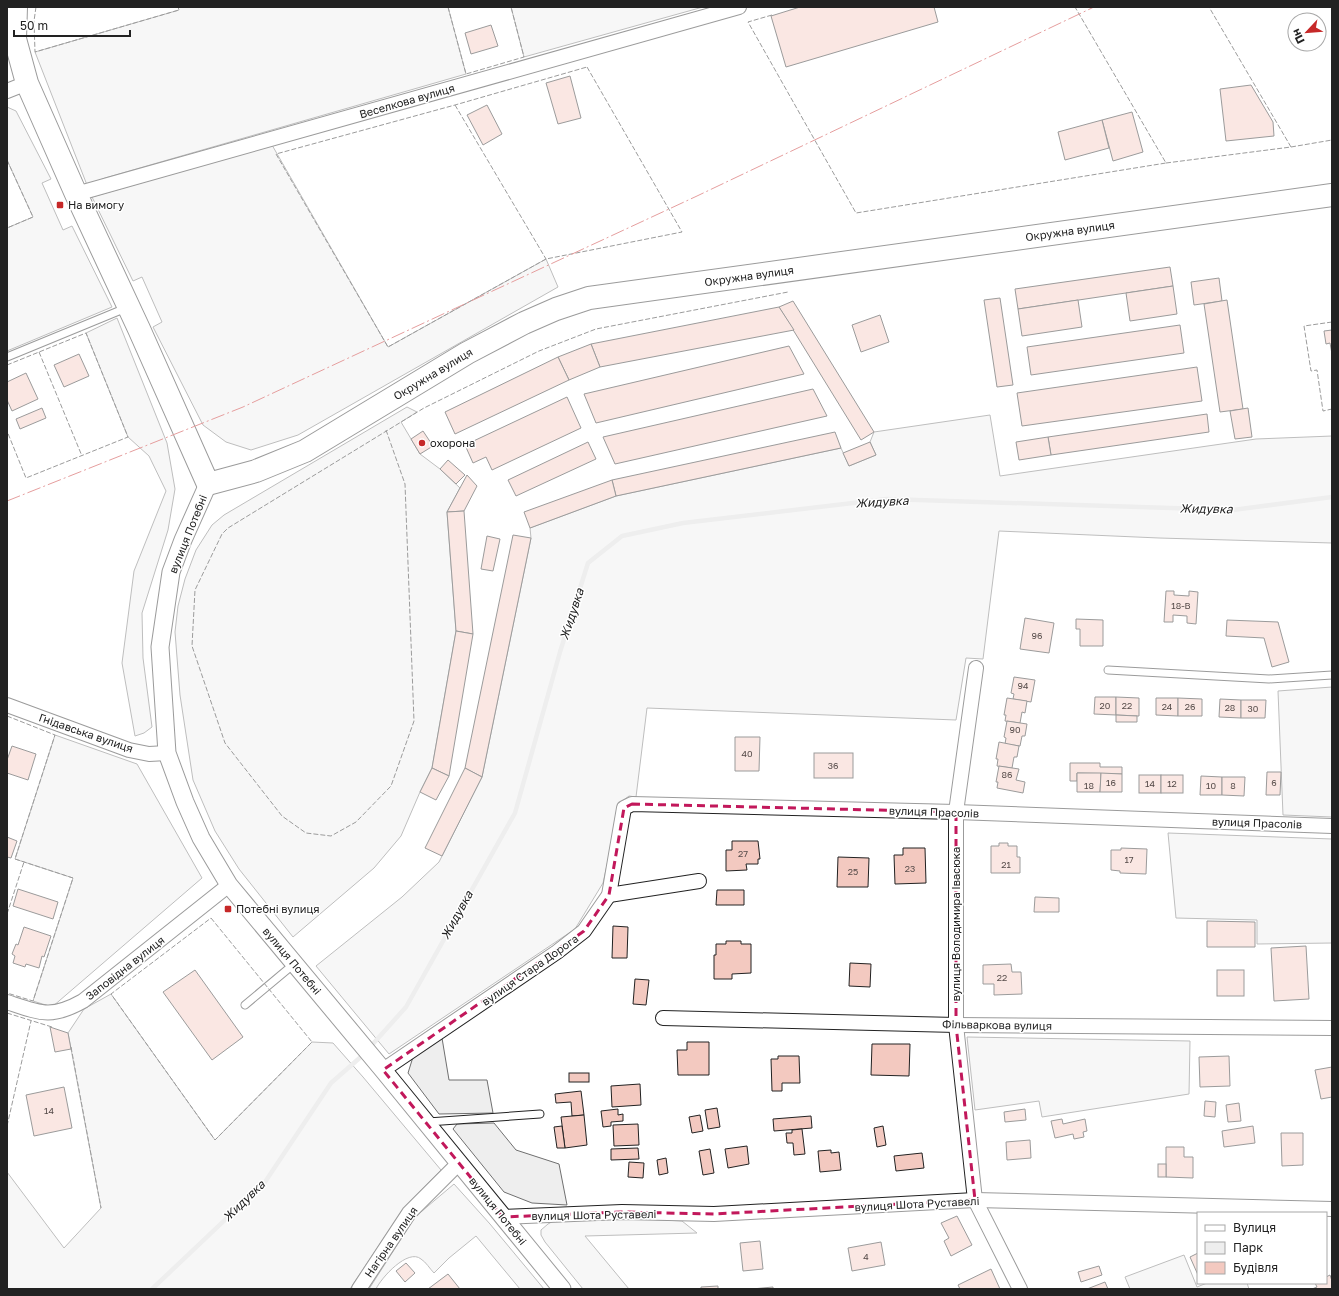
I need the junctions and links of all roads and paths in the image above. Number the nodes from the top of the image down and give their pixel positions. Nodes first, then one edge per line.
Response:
1 (16, 7) edge
2 (739, 7) edge
3 (27, 82) junction
4 (7, 91) edge
5 (76, 194) junction
6 (1332, 195) edge
7 (128, 307) junction
8 (7, 357) edge
9 (208, 484) junction
10 (976, 668) dead end
11 (1108, 670) dead end
12 (1332, 675) edge
13 (7, 705) edge
14 (167, 753) junction
15 (956, 812) junction
16 (1332, 826) edge
17 (699, 881) dead end
18 (229, 886) junction
19 (608, 895) junction
20 (294, 964) junction
21 (7, 1002) edge
22 (245, 1005) dead end
23 (663, 1018) dead end
24 (956, 1025) junction
25 (1332, 1028) edge
26 (379, 1065) junction
27 (540, 1114) dead end
28 (425, 1122) junction
29 (459, 1164) junction
30 (975, 1200) junction
31 (1332, 1209) edge
32 (502, 1217) junction
33 (359, 1289) edge
34 (562, 1289) edge
35 (1020, 1289) edge

1 - 3 main road
2 - 5 street, Веселкова вулиця
3 - 4 street
3 - 5 main road
5 - 7 main road
6 - 9 main road, Окружна вулиця
7 - 8 lane
7 - 9 main road
9 - 14 street, вулиця Потебні
10 - 15 street, вулиця Володимира Івасюка
11 - 12 lane
13 - 14 street, Гнідавська вулиця
14 - 18 street, вулиця Потебні
15 - 16 street, вулиця Прасолів
15 - 19 street, вулиця Прасолів
15 - 24 street, вулиця Володимира Івасюка
17 - 19 street
18 - 20 street, вулиця Потебні
18 - 21 street, Заповідна вулиця
19 - 26 street, вулиця Стара Дорога
20 - 22 lane
20 - 26 street, вулиця Потебні
23 - 24 street, Фільваркова вулиця
24 - 25 street, Фільваркова вулиця
24 - 30 street, вулиця Володимира Івасюка
26 - 28 street, вулиця Потебні
27 - 28 lane
28 - 29 street, вулиця Потебні
29 - 32 street, вулиця Потебні
29 - 33 street, Нагірна вулиця
30 - 31 street, вулиця Шота Руставелі
30 - 32 street, вулиця Шота Руставелі
30 - 35 street, вулиця Володимира Івасюка
32 - 34 street, вулиця Потебні

